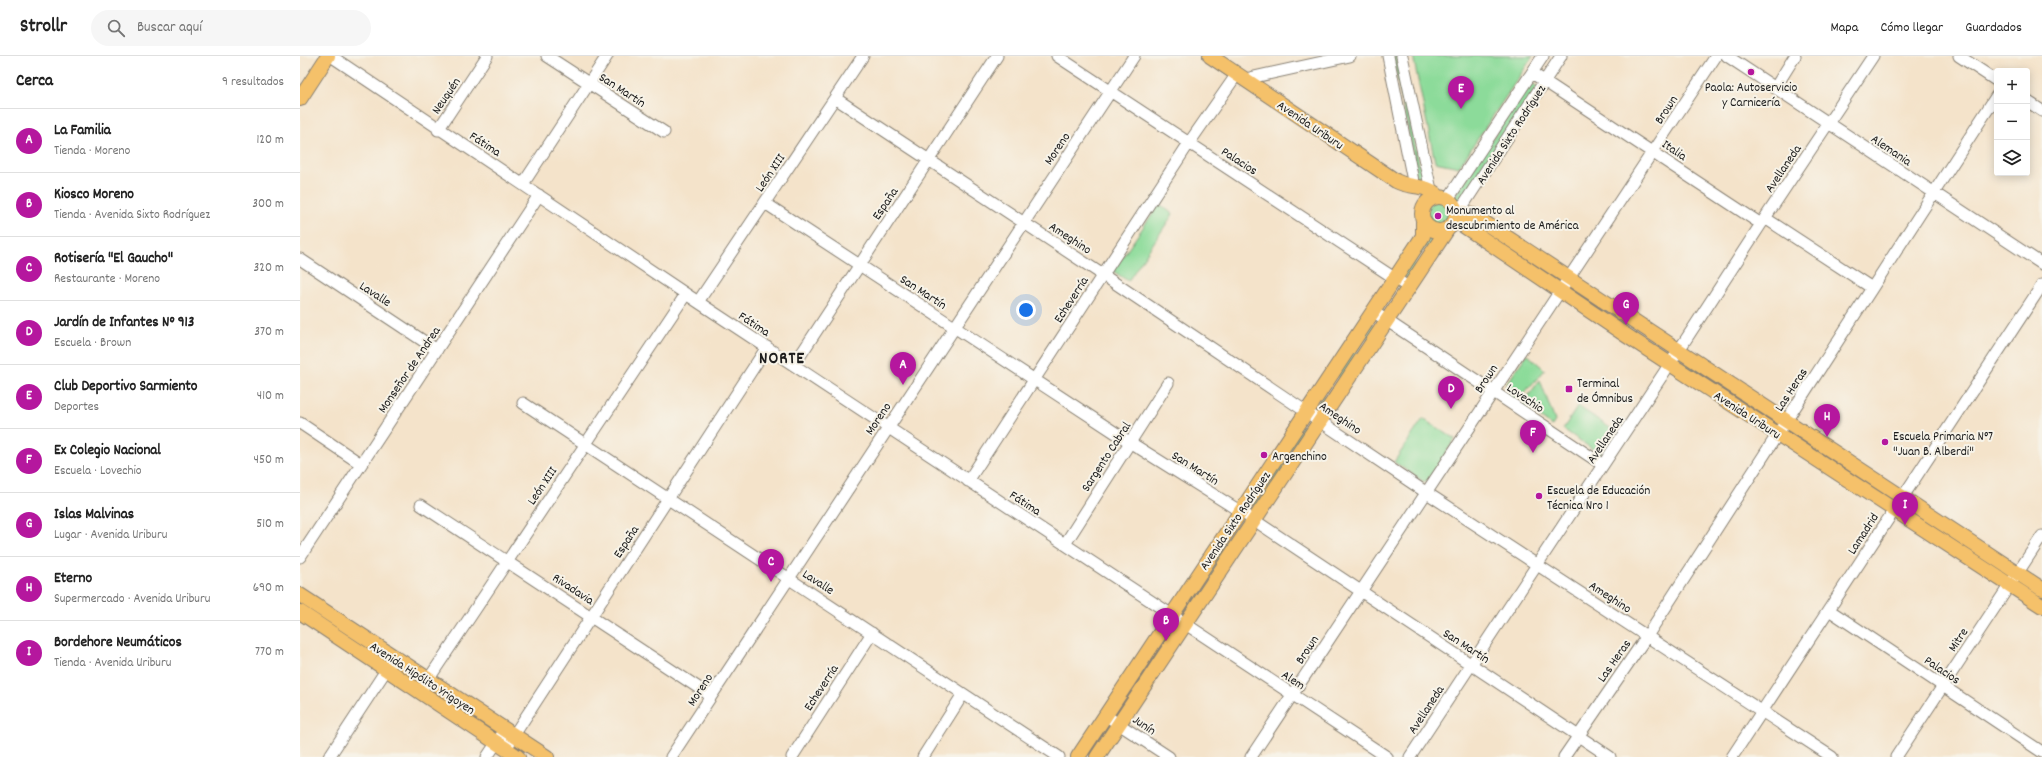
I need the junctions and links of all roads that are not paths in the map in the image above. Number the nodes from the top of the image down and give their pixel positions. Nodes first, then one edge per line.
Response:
1 (330, 56) edge
2 (487, 56) edge
3 (547, 56) edge
4 (608, 56) edge
5 (863, 56) edge
6 (997, 56) edge
7 (1057, 56) edge
8 (1134, 56) edge
9 (1210, 56) edge
10 (1350, 56) edge
11 (1388, 56) edge
12 (1402, 56) edge
13 (1543, 56) edge
14 (1561, 56) edge
15 (1716, 56) edge
16 (1727, 56) edge
17 (1795, 56) edge
18 (1873, 56) edge
19 (1959, 56) edge
20 (1234, 69) edge
21 (1532, 73) junction
22 (1994, 79) edge
23 (1544, 81) junction
24 (589, 84) junction
25 (1775, 88) junction
26 (1111, 90) junction
27 (300, 98) edge
28 (835, 98) junction
29 (1994, 99) edge
30 (2030, 103) edge
31 (2042, 111) edge
32 (1829, 124) junction
33 (438, 130) junction
34 (664, 132) dead end
35 (1189, 143) junction
36 (1653, 152) junction
37 (929, 160) junction
38 (523, 184) junction
39 (1414, 186) junction
40 (1934, 194) junction
41 (539, 195) junction
42 (1439, 195) junction
43 (765, 203) junction
44 (1454, 218) junction
45 (1423, 220) junction
46 (1763, 221) junction
47 (1023, 223) junction
48 (300, 259) edge
49 (2042, 264) edge
50 (859, 265) junction
51 (1103, 275) junction
52 (1396, 278) junction
53 (1569, 278) junction
54 (2042, 285) edge
55 (1408, 287) junction
56 (1872, 288) junction
57 (1562, 291) junction
58 (686, 294) junction
59 (698, 302) junction
60 (1374, 312) junction
61 (1386, 321) junction
62 (955, 327) junction
63 (767, 347) junction
64 (437, 350) junction
65 (1679, 350) junction
66 (1670, 364) junction
67 (794, 365) junction
68 (1035, 380) junction
69 (1168, 383) dead end
70 (1493, 391) junction
71 (523, 403) dead end
72 (1307, 411) junction
73 (1320, 420) junction
74 (1787, 421) junction
75 (300, 423) edge
76 (887, 428) junction
77 (1778, 434) junction
78 (586, 443) junction
79 (1131, 443) junction
80 (361, 464) junction
81 (1604, 465) junction
82 (968, 481) junction
83 (1426, 493) junction
84 (1903, 496) junction
85 (670, 499) junction
86 (422, 505) dead end
87 (1894, 509) junction
88 (1240, 511) junction
89 (1254, 520) junction
90 (2042, 536) edge
91 (1065, 544) junction
92 (300, 557) edge
93 (506, 562) junction
94 (1537, 565) junction
95 (2018, 572) junction
96 (788, 578) junction
97 (2010, 585) junction
98 (2042, 589) edge
99 (1361, 592) junction
100 (300, 595) edge
101 (2042, 606) edge
102 (1829, 610) junction
103 (300, 612) edge
104 (1172, 615) junction
105 (592, 617) junction
106 (1186, 624) junction
107 (872, 633) junction
108 (1647, 636) junction
109 (390, 664) junction
110 (1470, 665) junction
111 (424, 686) junction
112 (1943, 686) junction
113 (963, 694) junction
114 (1292, 695) junction
115 (711, 696) junction
116 (1763, 712) junction
117 (1105, 716) junction
118 (1119, 724) junction
119 (509, 733) junction
120 (1578, 735) junction
121 (507, 750) edge
122 (2042, 752) edge
123 (795, 756) edge
124 (330, 757) edge
125 (487, 757) edge
126 (547, 757) edge
127 (671, 757) edge
128 (923, 757) edge
129 (1059, 757) edge
130 (1078, 757) edge
131 (1098, 757) edge
132 (1169, 757) edge
133 (1251, 757) edge
134 (1387, 757) edge
135 (1410, 757) edge
136 (1564, 757) edge
137 (1610, 757) edge
138 (1732, 757) edge
139 (1832, 757) edge
140 (1896, 757) edge

1 - 27 main road
1 - 33 street, Fátima
2 - 33 street, Neuquén
3 - 24 street, San Martín
4 - 24 street
5 - 28 street, León XIII
6 - 37 street, España
7 - 26 street, Palacios
8 - 26 street, Moreno
9 - 20 main road, Avenida Uriburu
10 - 20 street
11 - 39 street
12 - 42 street
13 - 21 street, Avenida Sixto Rodríguez
14 - 23 street, Avenida Sixto Rodríguez
15 - 36 street, Brown
16 - 25 street, Alemania
17 - 25 street
18 - 32 street, Avellaneda
19 - 22 street
20 - 35 street, Echeverría
20 - 39 main road, Avenida Uriburu
21 - 23 street, Italia
21 - 42 street, Avenida Sixto Rodríguez
23 - 36 street, Italia
23 - 44 street, Avenida Sixto Rodríguez
24 - 34 street, San Martín
24 - 38 street
25 - 32 street, Alemania
26 - 35 street, Palacios
26 - 47 street, Moreno
28 - 37 street, Ameghino
28 - 43 street, León XIII
29 - 40 street, Las Heras
30 - 31 street
32 - 40 street, Alemania
32 - 46 street, Avellaneda
33 - 38 street, Fátima
35 - 51 street, Echeverría
35 - 52 street, Palacios
36 - 46 street, Italia
36 - 53 street, Brown
37 - 47 street, Ameghino
37 - 50 street, España
38 - 41 street, Fátima
39 - 42 main road, Avenida Uriburu
39 - 45 main road
40 - 49 street, Alemania
40 - 56 street, Las Heras
41 - 58 street, Fátima
41 - 64 street, Monseñor de Andrea
42 - 44 main road
42 - 45 main road
43 - 50 street, San Martín
43 - 59 street, León XIII
44 - 45 main road
44 - 53 main road, Avenida Uriburu
44 - 55 main road, Avenida Sixto Rodríguez
44 - 57 main road, Avenida Uriburu
45 - 52 main road, Avenida Sixto Rodríguez
46 - 56 street, Italia
46 - 65 street, Avellaneda
47 - 51 street, Ameghino
47 - 62 street, Moreno
48 - 64 street, Lavalle
50 - 62 street, San Martín
50 - 67 street, España
51 - 68 street, Echeverría
51 - 72 street, Ameghino
52 - 55 street, Palacios
52 - 60 main road, Avenida Sixto Rodríguez
53 - 57 street, Brown
53 - 65 main road, Avenida Uriburu
54 - 84 street, Lamadrid
55 - 61 main road, Avenida Sixto Rodríguez
56 - 74 street, Las Heras
57 - 66 main road, Avenida Uriburu
57 - 70 street, Brown
58 - 59 street, Fátima
58 - 78 street, León XIII
59 - 63 street, Fátima
60 - 61 street, Lovechio
60 - 72 main road, Avenida Sixto Rodríguez
61 - 70 street, Lovechio
61 - 73 main road, Avenida Sixto Rodríguez
62 - 68 street, San Martín
62 - 76 street, Moreno
63 - 67 street, Fátima
63 - 85 street, España
64 - 80 street, Monseñor de Andrea
65 - 66 street, Avellaneda
65 - 74 main road, Avenida Uriburu
66 - 77 main road, Avenida Uriburu
66 - 81 street, Avellaneda
67 - 76 street, Fátima
68 - 79 street, San Martín
68 - 82 street, Echeverría
69 - 79 street, Sargento Cabral
70 - 81 street, Lovechio
70 - 83 street, Brown
71 - 78 street, Lavalle
72 - 73 street, Ameghino
72 - 88 main road, Avenida Sixto Rodríguez
73 - 83 street, Ameghino
73 - 89 main road, Avenida Sixto Rodríguez
74 - 77 street, Las Heras
74 - 84 main road, Avenida Uriburu
75 - 80 street
76 - 82 street, Fátima
76 - 96 street, Moreno
77 - 87 main road, Avenida Uriburu
77 - 108 street, Las Heras
78 - 85 street, Lavalle
78 - 93 street, León XIII
79 - 88 street, San Martín
79 - 91 street, Sargento Cabral
80 - 92 street, Monseñor de Andrea
81 - 94 street, Avellaneda
82 - 91 street, Fátima
83 - 94 street, Ameghino
83 - 99 street, Brown
84 - 87 street, Lamadrid
84 - 95 main road, Avenida Uriburu
85 - 96 street, Lavalle
85 - 105 street, España
86 - 93 street, Rivadavia
87 - 97 main road, Avenida Uriburu
87 - 102 street, Lamadrid
88 - 89 street, San Martín
88 - 104 main road, Avenida Sixto Rodríguez
89 - 99 street, San Martín
89 - 106 main road, Avenida Sixto Rodríguez
90 - 95 street, Mitre
91 - 104 street, Fátima
93 - 105 street, Rivadavia
93 - 111 street, León XIII
94 - 108 street, Ameghino
94 - 110 street, Avellaneda
95 - 97 street, Mitre
95 - 98 main road, Avenida Uriburu
96 - 107 street, Lavalle
96 - 115 street, Moreno
97 - 101 main road, Avenida Uriburu
97 - 112 street, Mitre
99 - 110 street, San Martín
99 - 114 street, Brown
100 - 109 main road, Avenida Hipólito Yrigoyen
102 - 112 street, Palacios
102 - 116 street, Lamadrid
103 - 109 main road, Avenida Hipólito Yrigoyen
104 - 106 street, Fátima
104 - 117 main road, Avenida Sixto Rodríguez
105 - 115 street, Rivadavia
105 - 119 street, España
106 - 114 street, Alem
106 - 118 main road, Avenida Sixto Rodríguez
107 - 113 street, Lavalle
107 - 123 street, Echeverría
108 - 116 street, Ameghino
108 - 120 street, Las Heras
109 - 111 main road, Avenida Hipólito Yrigoyen
109 - 124 street
110 - 120 street, San Martín
110 - 135 street, Avellaneda
111 - 119 main road, Avenida Hipólito Yrigoyen
111 - 121 main road, Avenida Hipólito Yrigoyen
112 - 122 street, Palacios
112 - 140 street, Mitre
113 - 128 street
113 - 129 street, Lavalle
114 - 133 street, Brown
114 - 134 street, Alem
115 - 127 street, Moreno
116 - 138 street, Lamadrid
116 - 139 street, Ameghino
117 - 118 street, Junín
117 - 130 main road, Avenida Sixto Rodríguez
118 - 131 main road, Avenida Sixto Rodríguez
118 - 132 street, Junín
119 - 121 street, España
119 - 126 main road, Avenida Hipólito Yrigoyen
120 - 136 street, Las Heras
120 - 137 street, San Martín
121 - 125 street, España

